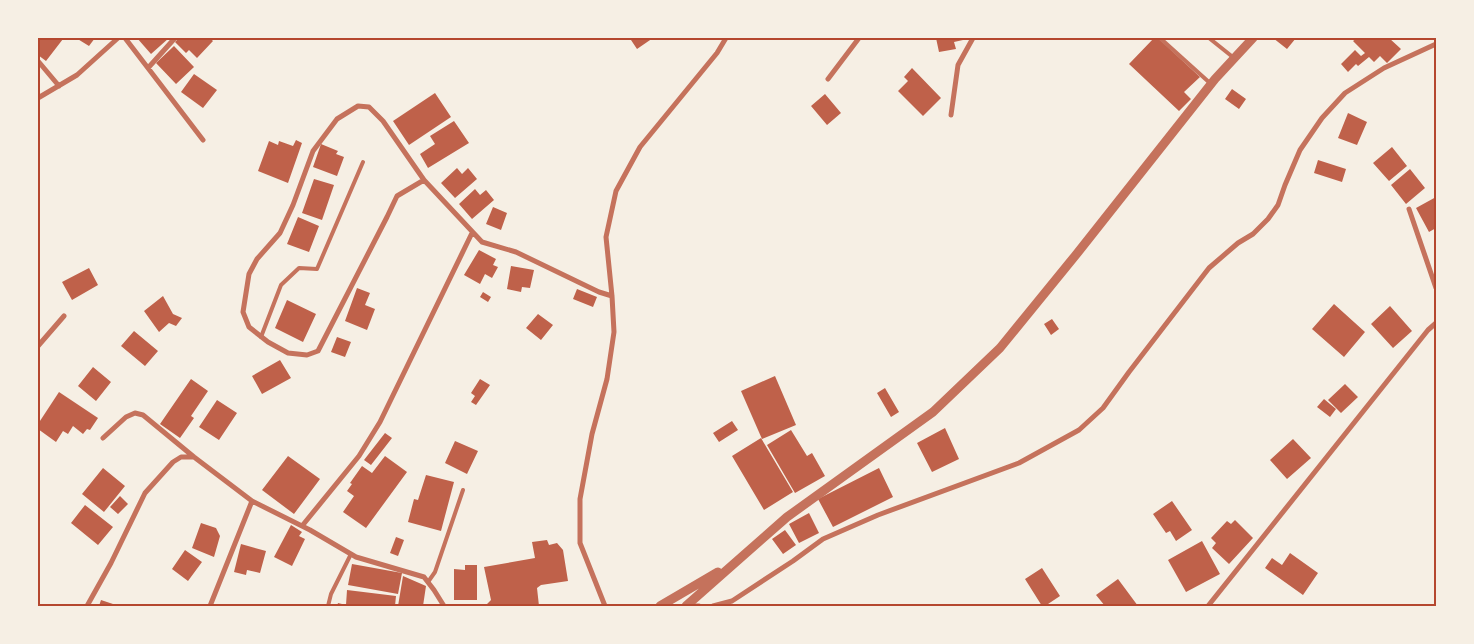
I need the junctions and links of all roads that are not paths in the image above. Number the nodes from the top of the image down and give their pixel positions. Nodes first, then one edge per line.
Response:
1 (118, 38) edge
2 (125, 38) edge
3 (174, 38) edge
4 (726, 38) edge
5 (859, 38) edge
6 (973, 38) edge
7 (1160, 38) edge
8 (1209, 38) edge
9 (1253, 38) edge
10 (1436, 44) edge
11 (1234, 58) junction
12 (38, 61) edge
13 (148, 68) junction
14 (828, 79) dead end
15 (1211, 84) junction
16 (59, 86) junction
17 (38, 98) edge
18 (952, 115) dead end
19 (203, 140) dead end
20 (363, 162) dead end
21 (424, 180) junction
22 (1409, 209) dead end
23 (472, 233) junction
24 (1436, 288) edge
25 (612, 296) junction
26 (64, 316) dead end
27 (1436, 323) edge
28 (262, 337) junction
29 (38, 346) edge
30 (103, 438) dead end
31 (194, 457) junction
32 (464, 490) dead end
33 (252, 501) junction
34 (302, 526) junction
35 (351, 554) junction
36 (735, 561) junction
37 (428, 582) junction
38 (87, 606) edge
39 (210, 606) edge
40 (328, 606) edge
41 (442, 606) edge
42 (605, 606) edge
43 (660, 606) edge
44 (686, 606) edge
45 (699, 606) edge
46 (713, 606) edge
47 (1208, 606) edge

1 - 16 street
2 - 13 street
3 - 13 street
4 - 25 street
5 - 14 street
6 - 18 street
7 - 15 lane
8 - 11 lane
9 - 11 street
10 - 46 street
11 - 15 street
12 - 16 street
13 - 19 street
15 - 36 street
16 - 17 street
20 - 28 lane
21 - 23 street
21 - 28 street
21 - 28 street
22 - 24 street
23 - 25 street
23 - 34 street
25 - 42 street
26 - 29 street
27 - 47 street
30 - 31 street
31 - 33 street
31 - 38 street
32 - 37 lane
33 - 34 street
33 - 39 street
34 - 35 street
35 - 37 street
35 - 40 lane
36 - 43 street
36 - 44 street
37 - 41 street
44 - 45 street

